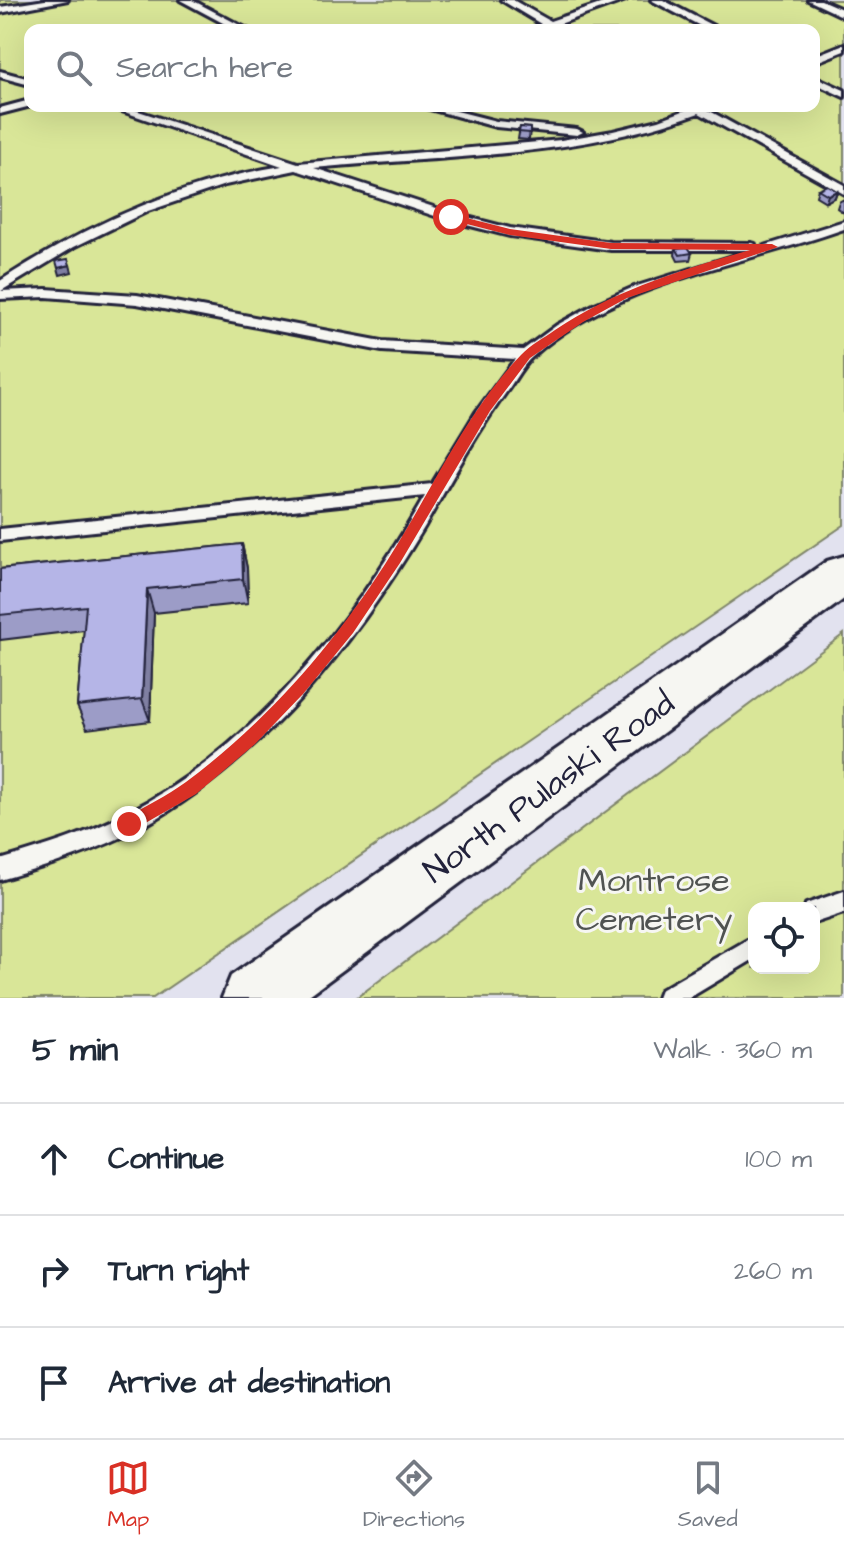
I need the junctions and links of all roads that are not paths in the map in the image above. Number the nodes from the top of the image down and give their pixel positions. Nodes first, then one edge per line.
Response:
1 (63, 0) edge
2 (185, 0) edge
3 (506, 0) edge
4 (621, 0) edge
5 (656, 0) edge
6 (813, 0) edge
7 (0, 10) edge
8 (844, 14) edge
9 (232, 24) edge
10 (549, 24) edge
11 (561, 24) edge
12 (704, 24) edge
13 (844, 47) edge
14 (820, 57) edge
15 (0, 74) edge
16 (24, 80) edge
17 (820, 82) edge
18 (844, 94) edge
19 (24, 105) edge
20 (0, 111) edge
21 (131, 112) edge
22 (448, 112) edge
23 (684, 112) edge
24 (710, 112) edge
25 (611, 134) junction
26 (298, 166) junction
27 (844, 190) edge
28 (844, 225) edge
29 (772, 247) junction
30 (0, 287) edge
31 (0, 295) edge
32 (526, 355) junction
33 (437, 489) junction
34 (0, 535) edge
35 (844, 574) edge
36 (0, 870) edge
37 (844, 902) edge
38 (820, 910) edge
39 (748, 951) edge
40 (253, 998) edge
41 (668, 998) edge

1 - 7 lane
2 - 9 lane
3 - 10 lane
4 - 11 lane
5 - 12 lane
6 - 8 lane
13 - 14 lane
15 - 16 lane
17 - 18 lane
19 - 20 lane
21 - 26 lane
22 - 25 lane
23 - 25 lane
24 - 27 lane
25 - 26 lane
26 - 29 lane
26 - 30 lane
28 - 29 lane
29 - 32 lane
31 - 32 lane
32 - 33 lane
33 - 34 lane
33 - 36 lane
35 - 40 main road, North Pulaski Road
37 - 38 lane
39 - 41 lane

